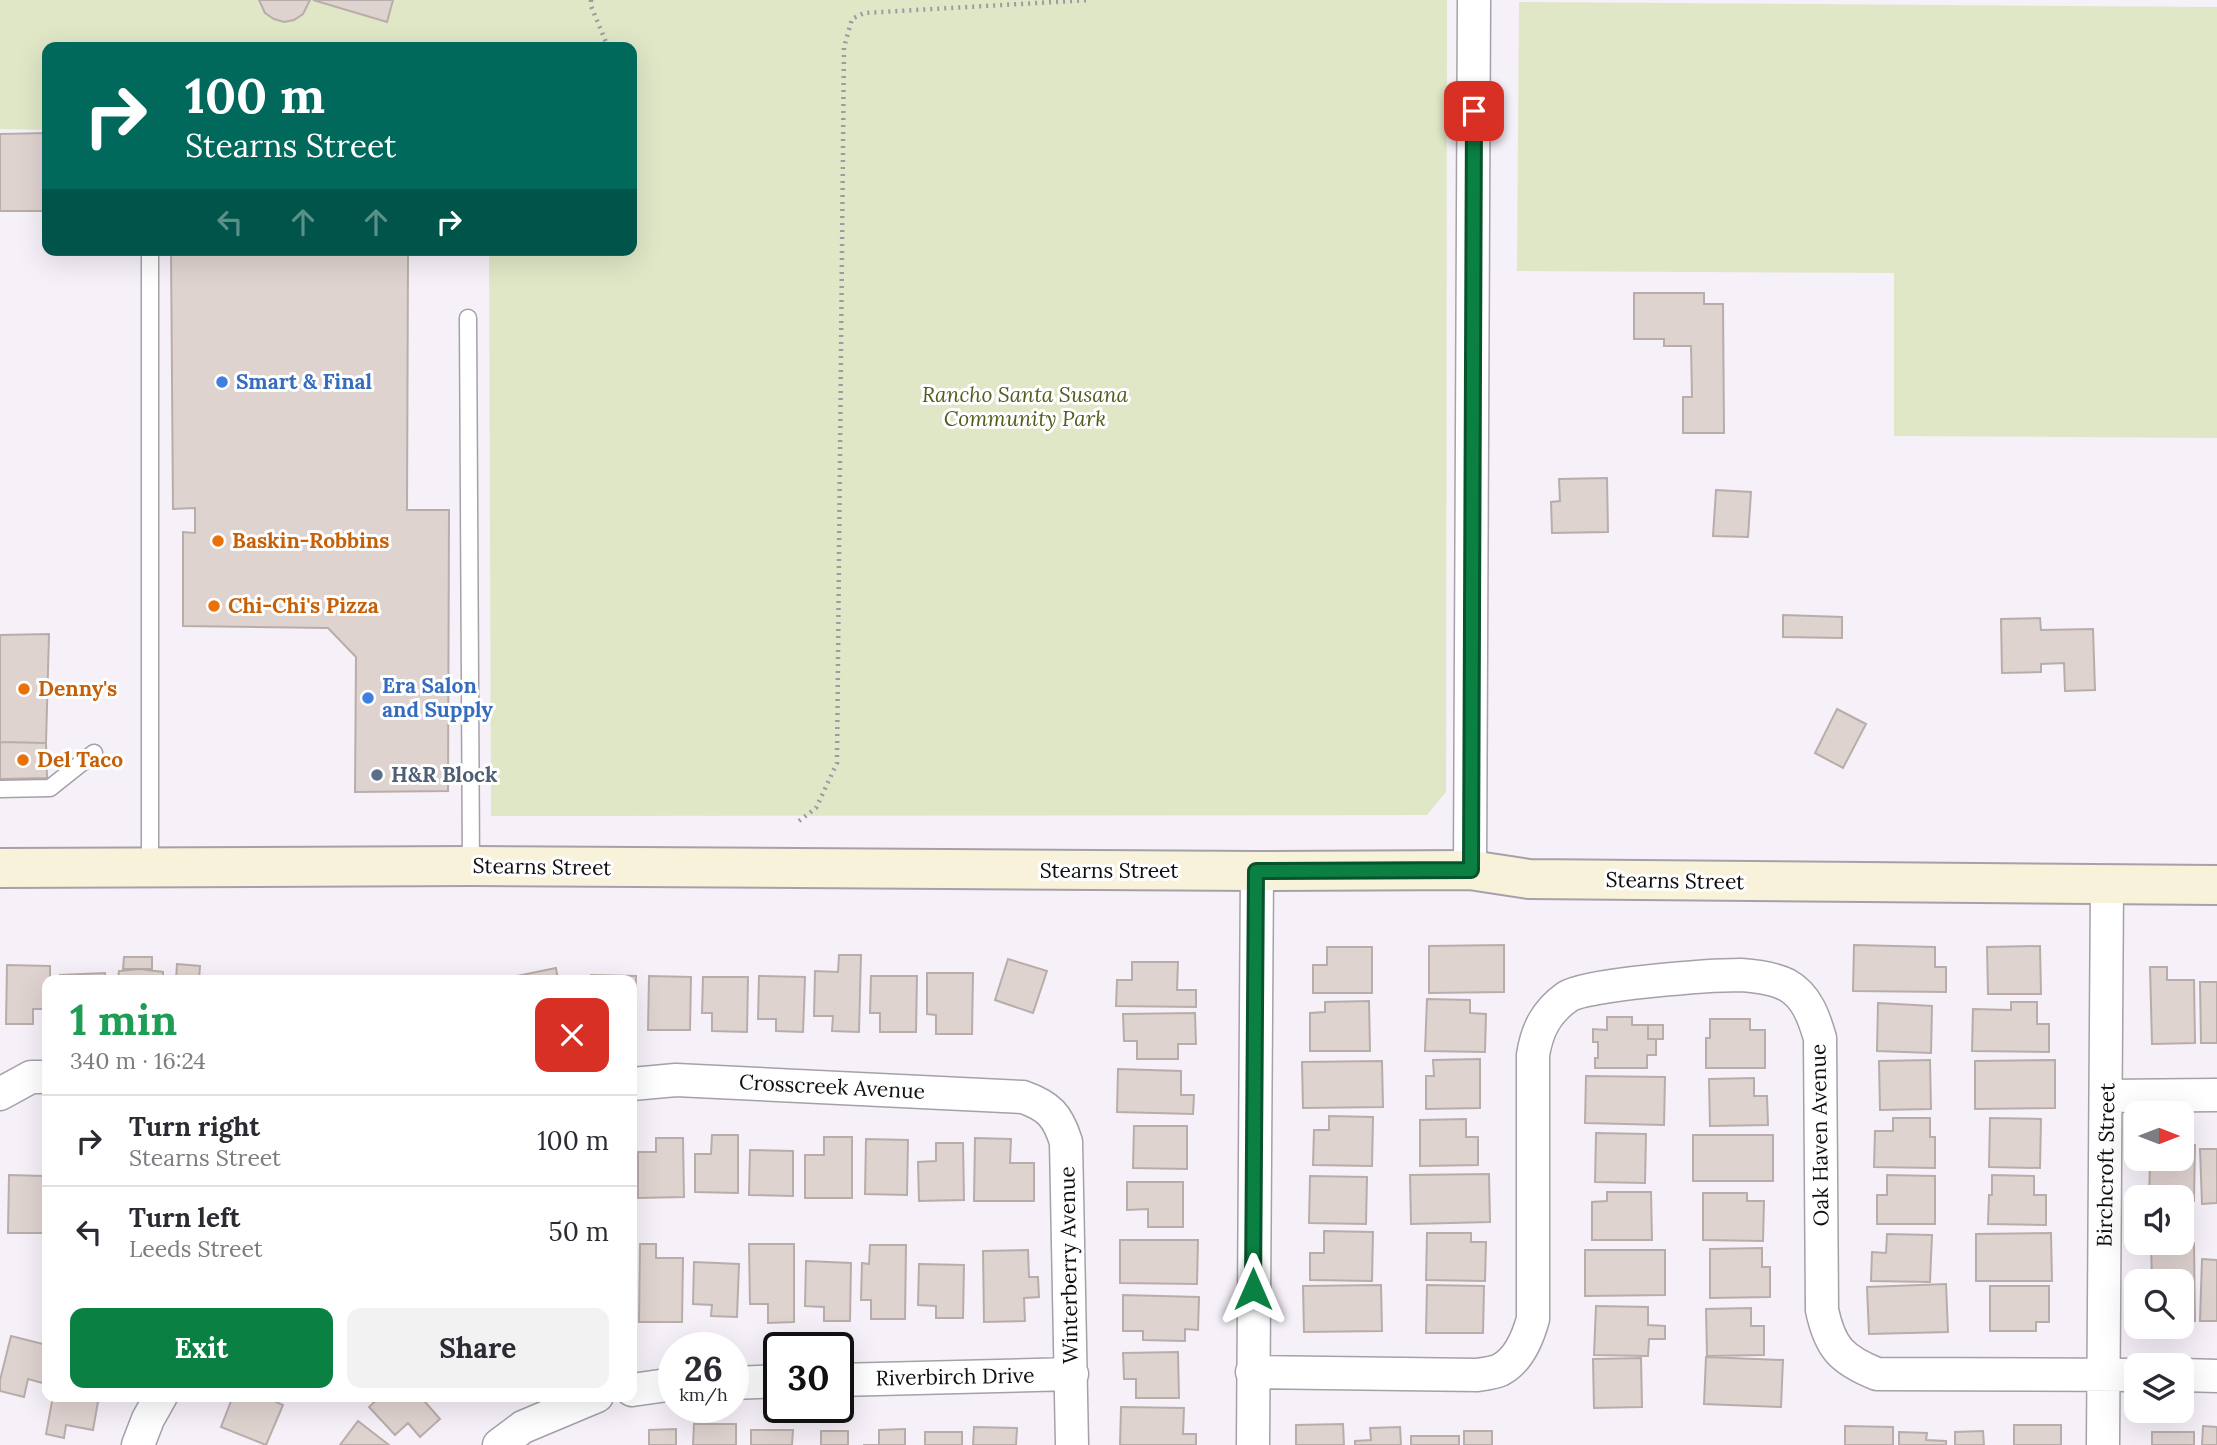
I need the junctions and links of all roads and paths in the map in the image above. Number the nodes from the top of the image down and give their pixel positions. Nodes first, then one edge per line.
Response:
1 (591, 0) edge
2 (1089, 0) edge
3 (1474, 0) edge
4 (1003, 2) edge
5 (606, 42) edge
6 (150, 256) edge
7 (468, 318) dead end
8 (94, 754) dead end
9 (0, 789) edge
10 (799, 821) dead end
11 (150, 866) junction
12 (471, 866) junction
13 (0, 868) edge
14 (1471, 870) junction
15 (1256, 871) junction
16 (2217, 885) edge
17 (2107, 886) junction
18 (42, 1077) edge
19 (637, 1084) edge
20 (0, 1094) edge
21 (2217, 1095) edge
22 (2106, 1096) junction
23 (1031, 1100) joint
24 (1252, 1372) junction
25 (1072, 1374) junction
26 (2103, 1375) junction
27 (2124, 1375) edge
28 (2194, 1375) edge
29 (2217, 1376) edge
30 (854, 1380) edge
31 (658, 1386) edge
32 (637, 1389) edge
33 (158, 1402) edge
34 (583, 1402) edge
35 (138, 1445) edge
36 (499, 1445) edge
37 (1072, 1445) edge
38 (1253, 1445) edge
39 (2103, 1445) edge

1 - 5 path
2 - 4 path
3 - 14 street
4 - 10 path
6 - 11 lane
7 - 12 lane
8 - 9 lane
11 - 12 main road, Stearns Street
11 - 13 main road, Stearns Street
12 - 15 main road, Stearns Street
14 - 15 main road, Stearns Street
14 - 17 main road, Stearns Street
15 - 24 street
16 - 17 main road, Stearns Street
17 - 22 street, Birchcroft Street
18 - 20 street
19 - 23 street, Crosscreek Avenue
21 - 22 street
22 - 26 street, Birchcroft Street
23 - 25 street, Winterberry Avenue
24 - 26 street, Oak Haven Avenue
24 - 38 street
25 - 30 street, Riverbirch Drive
25 - 37 street, Winterberry Avenue
26 - 27 street, Oak Haven Avenue
26 - 39 street, Birchcroft Street
28 - 29 street
31 - 32 street
33 - 35 street
34 - 36 street

